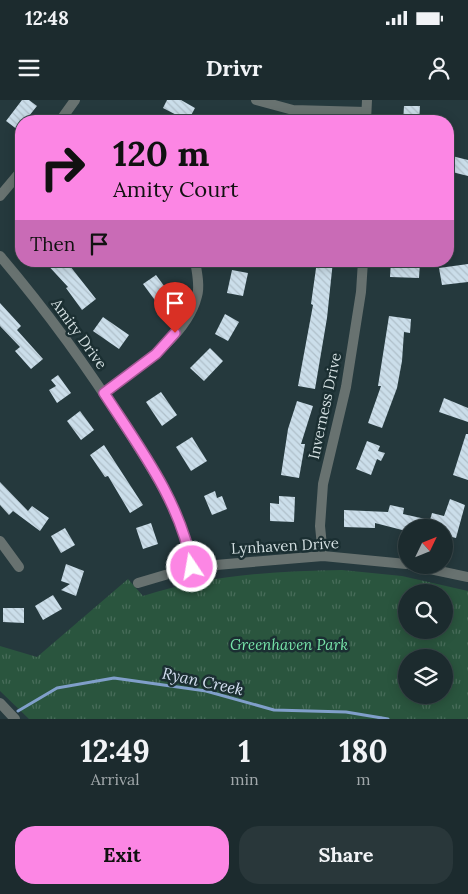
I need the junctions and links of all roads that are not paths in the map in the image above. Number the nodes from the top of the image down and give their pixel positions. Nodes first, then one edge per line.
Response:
1 (75, 100) edge
2 (256, 100) edge
3 (367, 100) edge
4 (64, 115) edge
5 (345, 115) edge
6 (366, 115) edge
7 (15, 178) edge
8 (0, 196) edge
9 (0, 256) edge
10 (195, 267) edge
11 (363, 267) edge
12 (104, 393) junction
13 (0, 541) edge
14 (323, 556) junction
15 (398, 563) edge
16 (19, 566) dead end
17 (192, 567) junction
18 (453, 572) edge
19 (468, 575) edge
20 (138, 583) dead end
21 (0, 703) edge
22 (15, 719) edge

1 - 4 street
2 - 5 street
3 - 6 street
7 - 8 street
9 - 12 street, Amity Drive
10 - 12 street
11 - 14 street, Inverness Drive
12 - 17 street, Amity Drive
13 - 16 street
14 - 15 street, Lynhaven Drive
14 - 17 street, Lynhaven Drive
17 - 20 street, Lynhaven Drive
18 - 19 street
21 - 22 street

